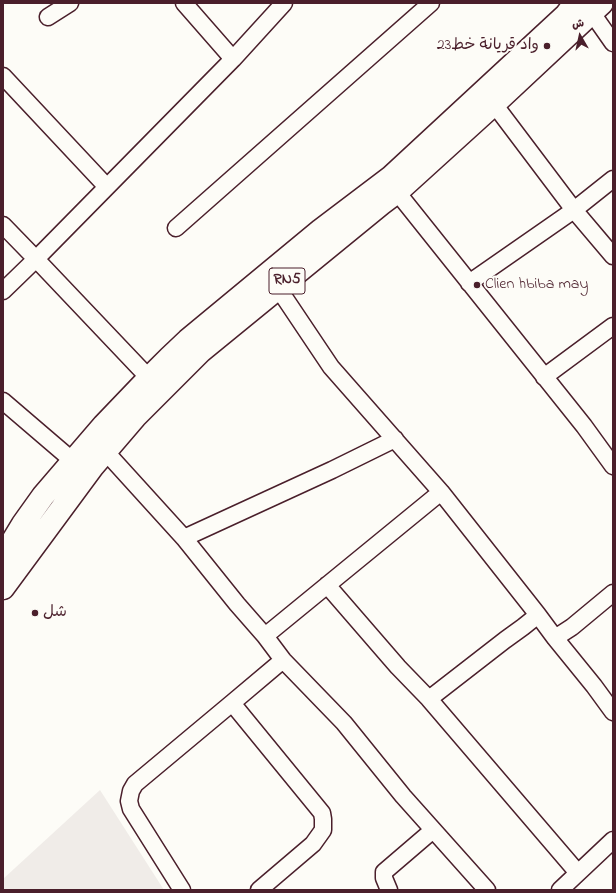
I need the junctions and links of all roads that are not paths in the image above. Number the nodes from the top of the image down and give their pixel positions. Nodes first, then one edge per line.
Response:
1 (70, 3) edge
2 (184, 3) edge
3 (284, 3) edge
4 (431, 3) edge
5 (590, 6) edge
6 (48, 17) dead end
7 (613, 43) edge
8 (233, 59) junction
9 (3, 76) edge
10 (494, 104) junction
11 (613, 179) edge
12 (107, 187) junction
13 (397, 192) junction
14 (574, 210) junction
15 (3, 226) edge
16 (176, 228) dead end
17 (613, 256) edge
18 (36, 259) junction
19 (469, 283) junction
20 (278, 288) junction
21 (3, 291) edge
22 (613, 326) edge
23 (194, 345) junction
24 (544, 377) junction
25 (149, 378) junction
26 (3, 401) edge
27 (395, 439) junction
28 (105, 451) junction
29 (73, 461) junction
30 (613, 466) edge
31 (441, 492) junction
32 (23, 524) junction
33 (40, 537) junction
34 (184, 538) junction
35 (3, 557) edge
36 (327, 585) junction
37 (3, 588) edge
38 (613, 593) edge
39 (538, 615) junction
40 (265, 636) junction
41 (555, 638) junction
42 (283, 660) junction
43 (429, 699) junction
44 (232, 703) junction
45 (613, 712) edge
46 (433, 830) junction
47 (613, 840) edge
48 (578, 872) junction
49 (182, 890) edge
50 (259, 890) edge
51 (389, 890) edge
52 (487, 890) edge
53 (560, 890) edge

1 - 6 street
2 - 8 street
3 - 8 street
4 - 16 street
5 - 7 street
5 - 10 highway, RN5
5 - 23 highway, RN5
8 - 12 street
9 - 12 street
10 - 13 highway, RN5
10 - 14 street
11 - 14 street
12 - 18 street
13 - 19 street
13 - 20 highway, RN5
14 - 17 street
14 - 19 street
15 - 18 street
18 - 21 street
18 - 25 street
19 - 24 street
20 - 23 highway, RN5
20 - 27 street
22 - 24 street
23 - 25 highway, RN5
23 - 28 highway, RN5
24 - 30 street
25 - 29 highway, RN5
26 - 29 street
27 - 31 street
27 - 34 street
28 - 33 highway, RN5
28 - 34 street
29 - 32 highway, RN5
31 - 36 street
31 - 39 street
32 - 33 highway
32 - 35 highway, RN5
33 - 37 highway, RN5
34 - 40 street
36 - 40 street
36 - 43 street
38 - 41 street
39 - 41 street
39 - 43 street
40 - 42 street
41 - 45 street
42 - 44 street
42 - 46 street
43 - 48 street
44 - 49 street
44 - 50 street
46 - 51 street
46 - 52 street
47 - 48 street
48 - 53 street

